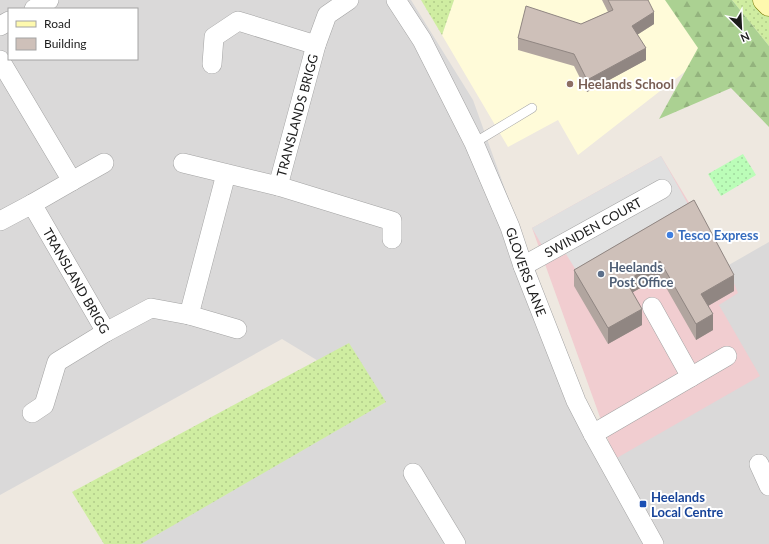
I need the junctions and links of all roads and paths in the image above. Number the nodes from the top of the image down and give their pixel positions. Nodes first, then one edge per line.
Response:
1 (49, 0) edge
2 (349, 0) edge
3 (396, 0) edge
4 (764, 0) edge
5 (769, 5) edge
6 (36, 8) edge
7 (316, 45) junction
8 (0, 60) edge
9 (212, 64) dead end
10 (532, 108) dead end
11 (474, 143) junction
12 (104, 163) dead end
13 (183, 163) dead end
14 (226, 174) junction
15 (72, 181) junction
16 (278, 186) junction
17 (662, 189) dead end
18 (32, 204) junction
19 (0, 221) edge
20 (392, 239) dead end
21 (523, 266) junction
22 (652, 306) dead end
23 (189, 315) junction
24 (237, 329) dead end
25 (106, 332) junction
26 (727, 356) dead end
27 (691, 377) junction
28 (32, 413) dead end
29 (593, 434) junction
30 (759, 464) dead end
31 (413, 474) dead end
32 (769, 486) edge
33 (456, 544) edge
34 (654, 544) edge

1 - 6 street
2 - 7 street, TRANSLANDS BRIGG
3 - 11 street, GLOVERS LANE
4 - 5 street
7 - 9 street, TRANSLANDS BRIGG
7 - 16 street, TRANSLANDS BRIGG
8 - 15 street
10 - 11 lane
11 - 21 street, GLOVERS LANE
12 - 15 street
13 - 14 street, TRANSLANDS BRIGG
14 - 16 street, TRANSLANDS BRIGG
14 - 23 street
15 - 18 street
16 - 20 street, TRANSLANDS BRIGG
17 - 21 street, SWINDEN COURT
18 - 19 street
18 - 25 street, TRANSLAND BRIGG
21 - 29 street, GLOVERS LANE
22 - 27 street
23 - 24 street, TRANSLAND BRIGG
23 - 25 street, TRANSLAND BRIGG
25 - 28 street
26 - 27 street
27 - 29 street
29 - 34 street, GLOVERS LANE
30 - 32 street
31 - 33 street

